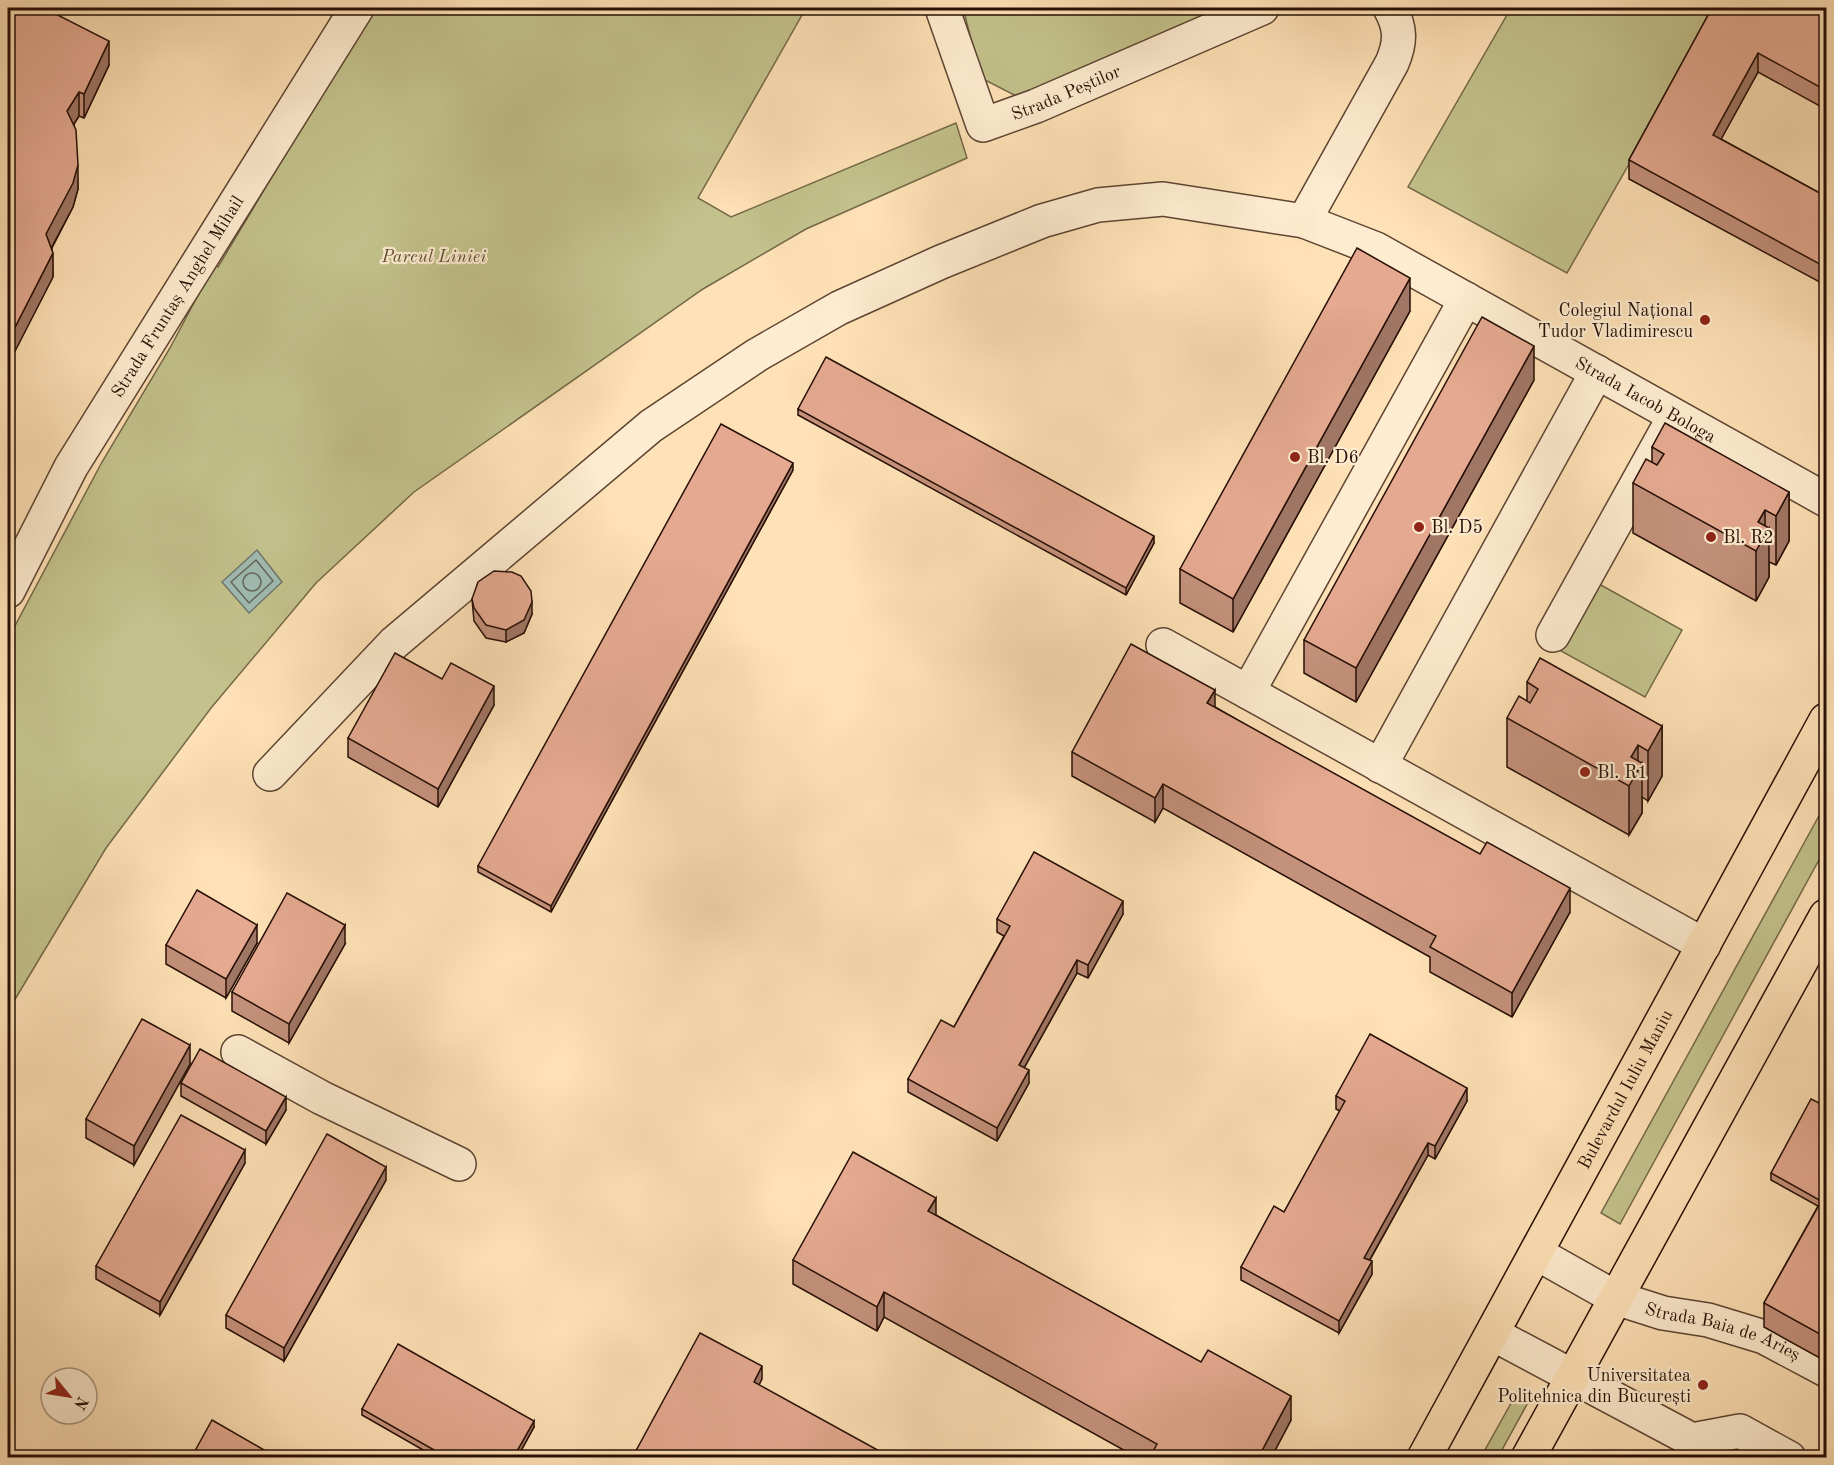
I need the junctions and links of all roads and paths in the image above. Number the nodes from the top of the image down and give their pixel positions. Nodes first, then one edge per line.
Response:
1 (357, 8) edge
2 (942, 8) edge
3 (1262, 8) edge
4 (1390, 8) edge
5 (1304, 221) junction
6 (1466, 299) junction
7 (1597, 372) junction
8 (1676, 415) junction
9 (1827, 500) edge
10 (8, 591) edge
11 (1553, 635) dead end
12 (1163, 645) dead end
13 (1248, 692) junction
14 (1827, 720) edge
15 (1380, 766) junction
16 (270, 774) dead end
17 (1827, 916) edge
18 (1704, 945) junction
19 (238, 1052) dead end
20 (459, 1164) dead end
21 (1536, 1253) junction
22 (1616, 1298) junction
23 (1493, 1334) junction
24 (1827, 1370) edge
25 (1573, 1377) junction
26 (1694, 1449) edge
27 (1424, 1458) edge
28 (1528, 1458) edge
29 (1789, 1458) edge

1 - 10 street, Strada Fruntaș Anghel Mihail
2 - 3 street, Strada Peștilor
4 - 5 street
5 - 6 street, Strada Iacob Bologa
5 - 16 street, Strada Iacob Bologa
6 - 7 street, Strada Iacob Bologa
6 - 13 street
7 - 8 street, Strada Iacob Bologa
7 - 15 street
8 - 9 street, Strada Iacob Bologa
8 - 11 street
12 - 13 street
13 - 15 street
14 - 18 main road, Bulevardul Iuliu Maniu
15 - 18 street
17 - 22 main road
18 - 21 main road, Bulevardul Iuliu Maniu
19 - 20 street
21 - 22 street, Strada Baia de Arieș
21 - 23 main road, Bulevardul Iuliu Maniu
22 - 24 street, Strada Baia de Arieș
22 - 25 main road
23 - 25 street
23 - 27 main road, Bulevardul Iuliu Maniu
25 - 26 street
25 - 28 main road
26 - 29 street

